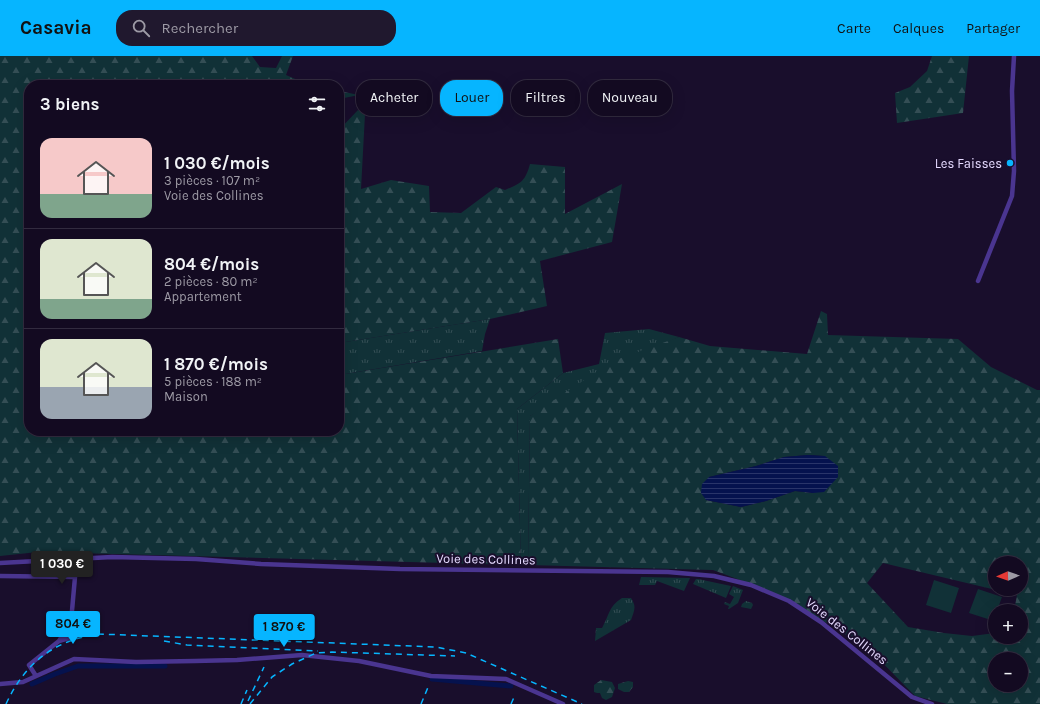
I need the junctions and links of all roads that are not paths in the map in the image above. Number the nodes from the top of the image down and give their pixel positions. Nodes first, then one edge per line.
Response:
1 (1014, 56) edge
2 (978, 281) dead end
3 (0, 563) edge
4 (0, 576) edge
5 (71, 622) junction
6 (58, 641) junction
7 (36, 676) junction
8 (0, 684) edge
9 (563, 704) edge
10 (932, 704) edge

1 - 2 street
3 - 10 street, Voie des Collines
4 - 5 street
5 - 6 street
5 - 6 street
6 - 7 street
7 - 8 street
7 - 9 street

